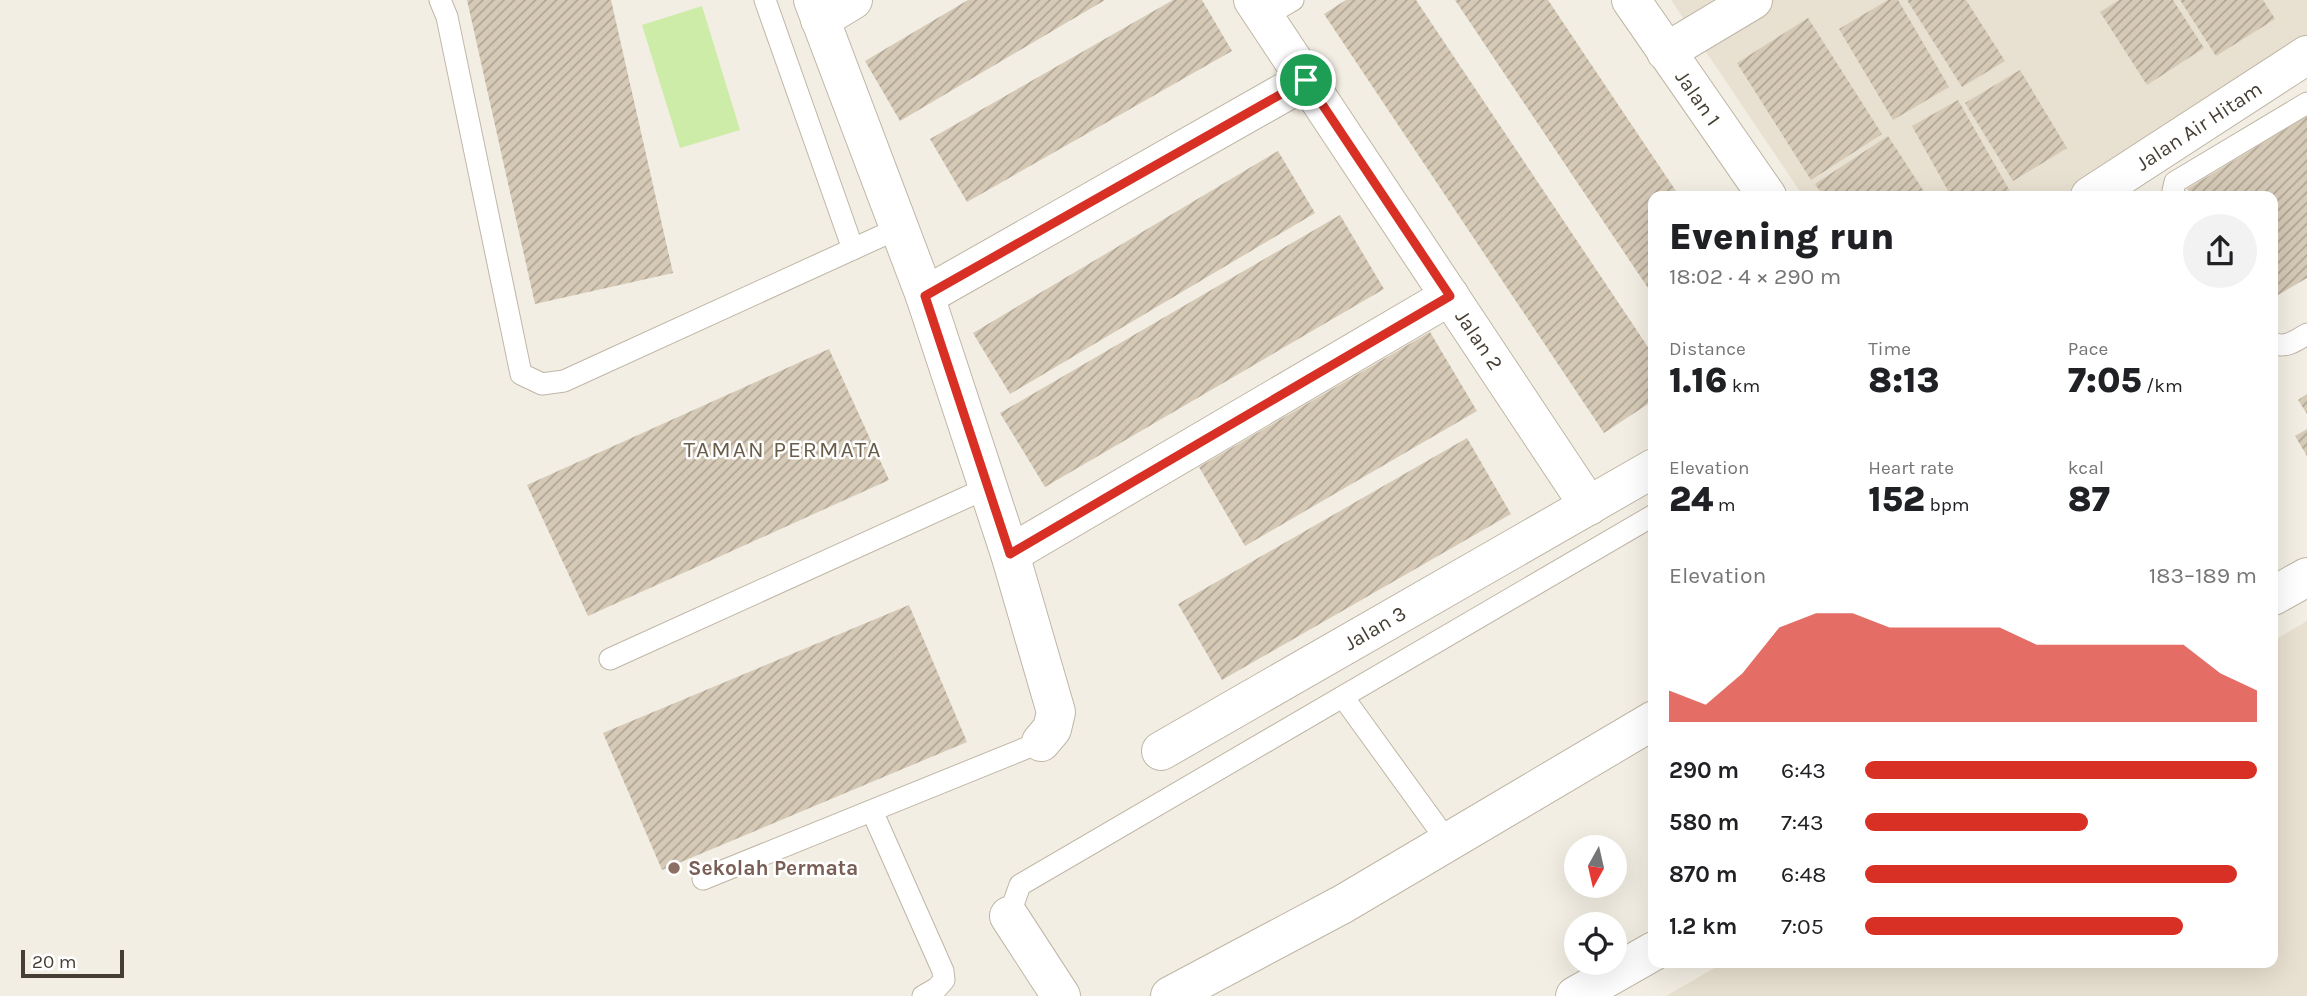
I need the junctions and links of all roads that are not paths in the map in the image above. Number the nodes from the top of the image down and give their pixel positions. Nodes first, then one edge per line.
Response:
1 (440, 0) edge
2 (765, 0) edge
3 (853, 0) edge
4 (1631, 0) edge
5 (1753, 0) edge
6 (1270, 6) edge
7 (816, 10) edge
8 (1666, 52) junction
9 (2307, 55) edge
10 (1306, 80) junction
11 (2307, 103) edge
12 (1763, 191) edge
13 (2098, 191) edge
14 (2173, 191) edge
15 (899, 228) junction
16 (853, 249) junction
17 (925, 296) junction
18 (1450, 296) junction
19 (2307, 334) edge
20 (2278, 346) edge
21 (1648, 472) edge
22 (989, 487) junction
23 (1589, 506) junction
24 (1648, 519) edge
25 (1010, 554) junction
26 (2307, 577) edge
27 (2278, 593) edge
28 (610, 659) dead end
29 (1343, 697) junction
30 (1648, 724) edge
31 (1041, 742) joint
32 (1161, 751) dead end
33 (872, 811) junction
34 (1448, 842) junction
35 (703, 879) dead end
36 (1009, 916) joint
37 (1648, 954) edge
38 (923, 996) edge
39 (1061, 996) edge
40 (1170, 996) edge
41 (1575, 996) edge

1 - 16 lane
2 - 16 lane
3 - 7 street
4 - 8 street, Jalan 1
5 - 8 street
6 - 10 street, Jalan 2
7 - 15 street
8 - 12 street, Jalan 1
9 - 13 street, Jalan Air Hitam
10 - 17 street
10 - 18 street, Jalan 2
11 - 14 lane
15 - 16 lane
15 - 17 street
17 - 22 street
18 - 23 street, Jalan 2
18 - 25 street
19 - 20 lane
21 - 23 street
22 - 25 street
22 - 28 lane
23 - 32 street, Jalan 3
24 - 29 lane
25 - 31 street
26 - 27 street
29 - 34 lane
29 - 36 lane
30 - 34 street
31 - 33 lane
33 - 35 lane
33 - 38 lane
34 - 40 street
36 - 39 street
37 - 41 street

